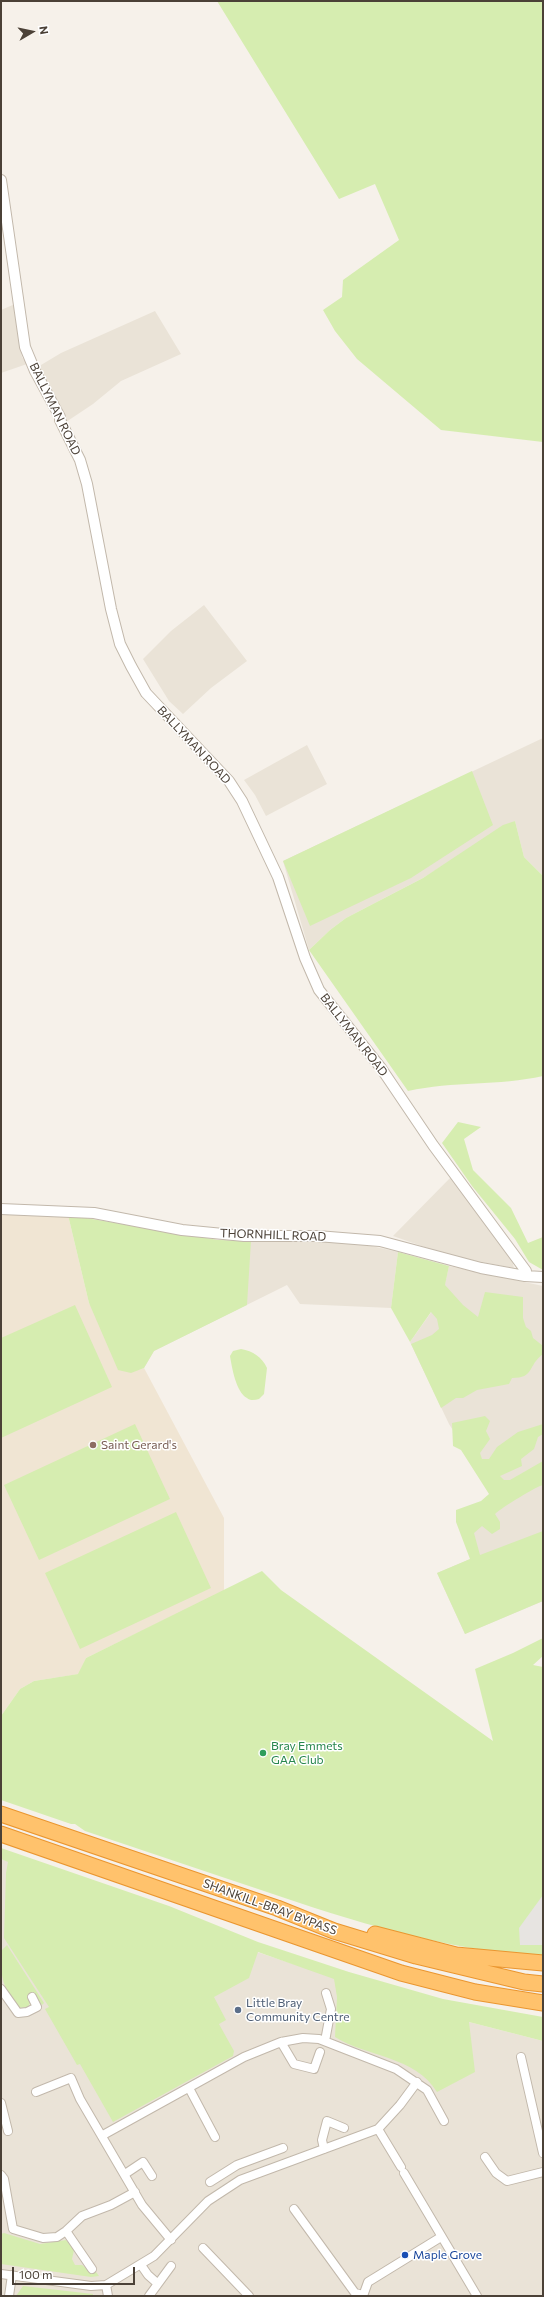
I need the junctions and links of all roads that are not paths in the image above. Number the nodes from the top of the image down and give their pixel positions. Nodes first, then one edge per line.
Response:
1 (1, 180) edge
2 (1, 1209) edge
3 (525, 1276) junction
4 (543, 1277) edge
5 (1, 1814) edge
6 (1, 1834) edge
7 (277, 1908) junction
8 (543, 1964) edge
9 (543, 1984) edge
10 (1, 1989) edge
11 (326, 1993) dead end
12 (32, 1997) dead end
13 (543, 2003) edge
14 (325, 2041) junction
15 (281, 2042) junction
16 (320, 2052) dead end
17 (521, 2057) dead end
18 (417, 2082) junction
19 (189, 2088) junction
20 (36, 2092) dead end
21 (1, 2103) edge
22 (444, 2121) dead end
23 (344, 2128) dead end
24 (378, 2129) junction
25 (8, 2131) dead end
26 (103, 2135) junction
27 (215, 2136) dead end
28 (283, 2148) dead end
29 (324, 2149) junction
30 (543, 2153) edge
31 (262, 2156) junction
32 (485, 2157) dead end
33 (266, 2169) junction
34 (543, 2172) edge
35 (125, 2174) junction
36 (1, 2175) edge
37 (152, 2176) dead end
38 (210, 2182) dead end
39 (135, 2192) junction
40 (294, 2209) dead end
41 (66, 2231) junction
42 (441, 2237) junction
43 (171, 2240) junction
44 (203, 2248) dead end
45 (142, 2265) junction
46 (171, 2266) dead end
47 (92, 2269) dead end
48 (1, 2274) edge
49 (12, 2275) junction
50 (158, 2283) junction
51 (106, 2285) junction
52 (363, 2295) edge
53 (9, 2296) edge
54 (108, 2296) edge
55 (149, 2296) edge
56 (249, 2296) edge
57 (477, 2296) edge

1 - 3 street, BALLYMAN ROAD
2 - 3 street, THORNHILL ROAD
3 - 4 street, THORNHILL ROAD
5 - 7 highway, SHANKILL-BRAY BYPASS
6 - 13 highway, SHANKILL-BRAY BYPASS
7 - 8 highway
7 - 9 highway, SHANKILL-BRAY BYPASS
10 - 12 street
11 - 14 street
14 - 15 street
14 - 18 street
15 - 16 street
15 - 19 street
17 - 30 street
18 - 22 street
18 - 24 street
19 - 26 street
19 - 27 street
20 - 26 street
21 - 25 street
23 - 29 street
24 - 29 street
24 - 42 street
26 - 35 street
28 - 31 street
29 - 33 street
31 - 33 street
31 - 38 street
32 - 34 street
33 - 43 street
35 - 37 street
35 - 39 street
36 - 41 street
39 - 41 street
39 - 43 street
40 - 52 street
41 - 47 street
42 - 52 street
42 - 57 street
43 - 45 street
44 - 56 street
45 - 50 street
45 - 51 street
46 - 50 street
48 - 49 street
49 - 51 street
49 - 53 street
50 - 55 street
51 - 54 street

